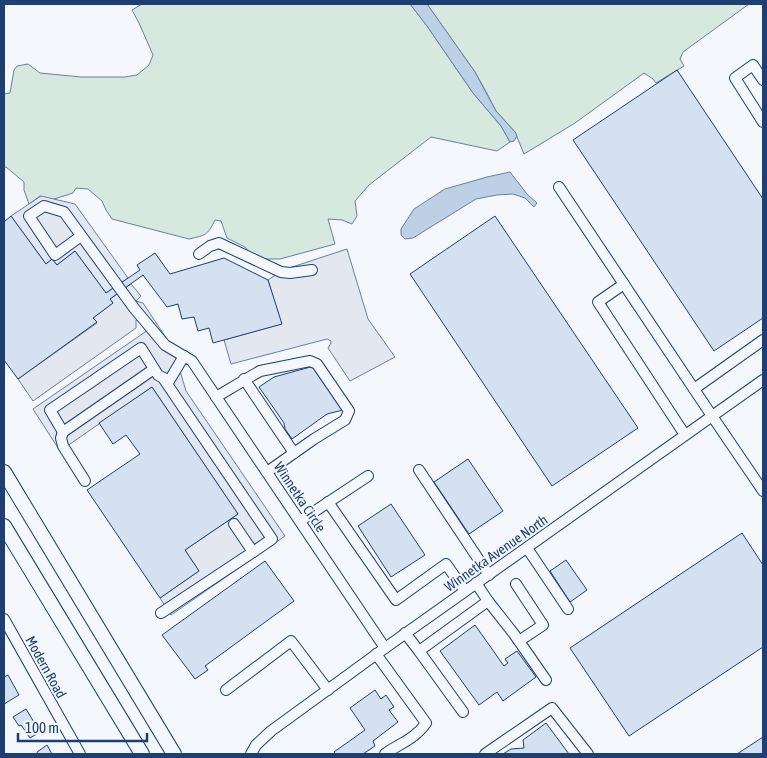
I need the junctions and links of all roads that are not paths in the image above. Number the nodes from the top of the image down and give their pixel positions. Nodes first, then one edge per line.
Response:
1 (763, 80) edge
2 (763, 122) edge
3 (559, 188) dead end
4 (81, 236) junction
5 (199, 254) dead end
6 (312, 270) dead end
7 (624, 284) junction
8 (763, 340) edge
9 (188, 359) junction
10 (154, 369) junction
11 (163, 378) junction
12 (244, 379) junction
13 (763, 380) edge
14 (694, 388) junction
15 (216, 397) junction
16 (712, 416) junction
17 (63, 432) junction
18 (684, 436) junction
19 (294, 453) junction
20 (419, 470) dead end
21 (4, 472) edge
22 (267, 472) junction
23 (368, 476) dead end
24 (85, 480) dead end
25 (763, 491) edge
26 (328, 502) junction
27 (300, 521) junction
28 (234, 524) dead end
29 (4, 526) edge
30 (527, 548) junction
31 (253, 552) junction
32 (489, 574) junction
33 (476, 583) junction
34 (516, 584) dead end
35 (465, 592) junction
36 (488, 601) junction
37 (568, 609) dead end
38 (161, 613) dead end
39 (4, 619) edge
40 (406, 633) junction
41 (519, 641) junction
42 (381, 651) junction
43 (419, 651) junction
44 (546, 680) dead end
45 (226, 690) dead end
46 (328, 690) junction
47 (463, 712) dead end
48 (80, 754) edge
49 (142, 754) edge
50 (174, 754) edge
51 (251, 754) edge
52 (384, 754) edge
53 (486, 754) edge
54 (588, 754) edge

1 - 2 street
3 - 7 street
4 - 4 street
4 - 9 street
5 - 6 street
7 - 14 street
7 - 18 street
8 - 14 street
9 - 11 street
9 - 15 street, Winnetka Circle
10 - 11 street
10 - 17 street
10 - 17 street
11 - 31 street
12 - 15 street
12 - 19 street
12 - 19 street
13 - 16 street, Winnetka Avenue North
14 - 16 street
15 - 22 street, Winnetka Circle
16 - 18 street, Winnetka Avenue North
16 - 25 street
17 - 24 street
18 - 30 street, Winnetka Avenue North
19 - 22 street
20 - 32 street
21 - 50 highway
22 - 27 street, Winnetka Circle
23 - 26 street
26 - 27 street
26 - 35 street
27 - 42 street, Winnetka Circle
28 - 31 street
29 - 49 highway
30 - 32 street, Winnetka Avenue North
30 - 37 street
31 - 38 street
32 - 33 street, Winnetka Avenue North
33 - 35 street, Winnetka Avenue North
33 - 36 street
34 - 41 street
35 - 40 street, Winnetka Avenue North
36 - 41 street
36 - 43 street
39 - 48 street, Modern Road
40 - 42 street, Winnetka Avenue North
40 - 43 street
41 - 44 street
42 - 46 street, Winnetka Avenue North
42 - 52 street, Winnetka Circle
43 - 47 street
45 - 46 street
46 - 51 street, Winnetka Avenue North
53 - 54 street

